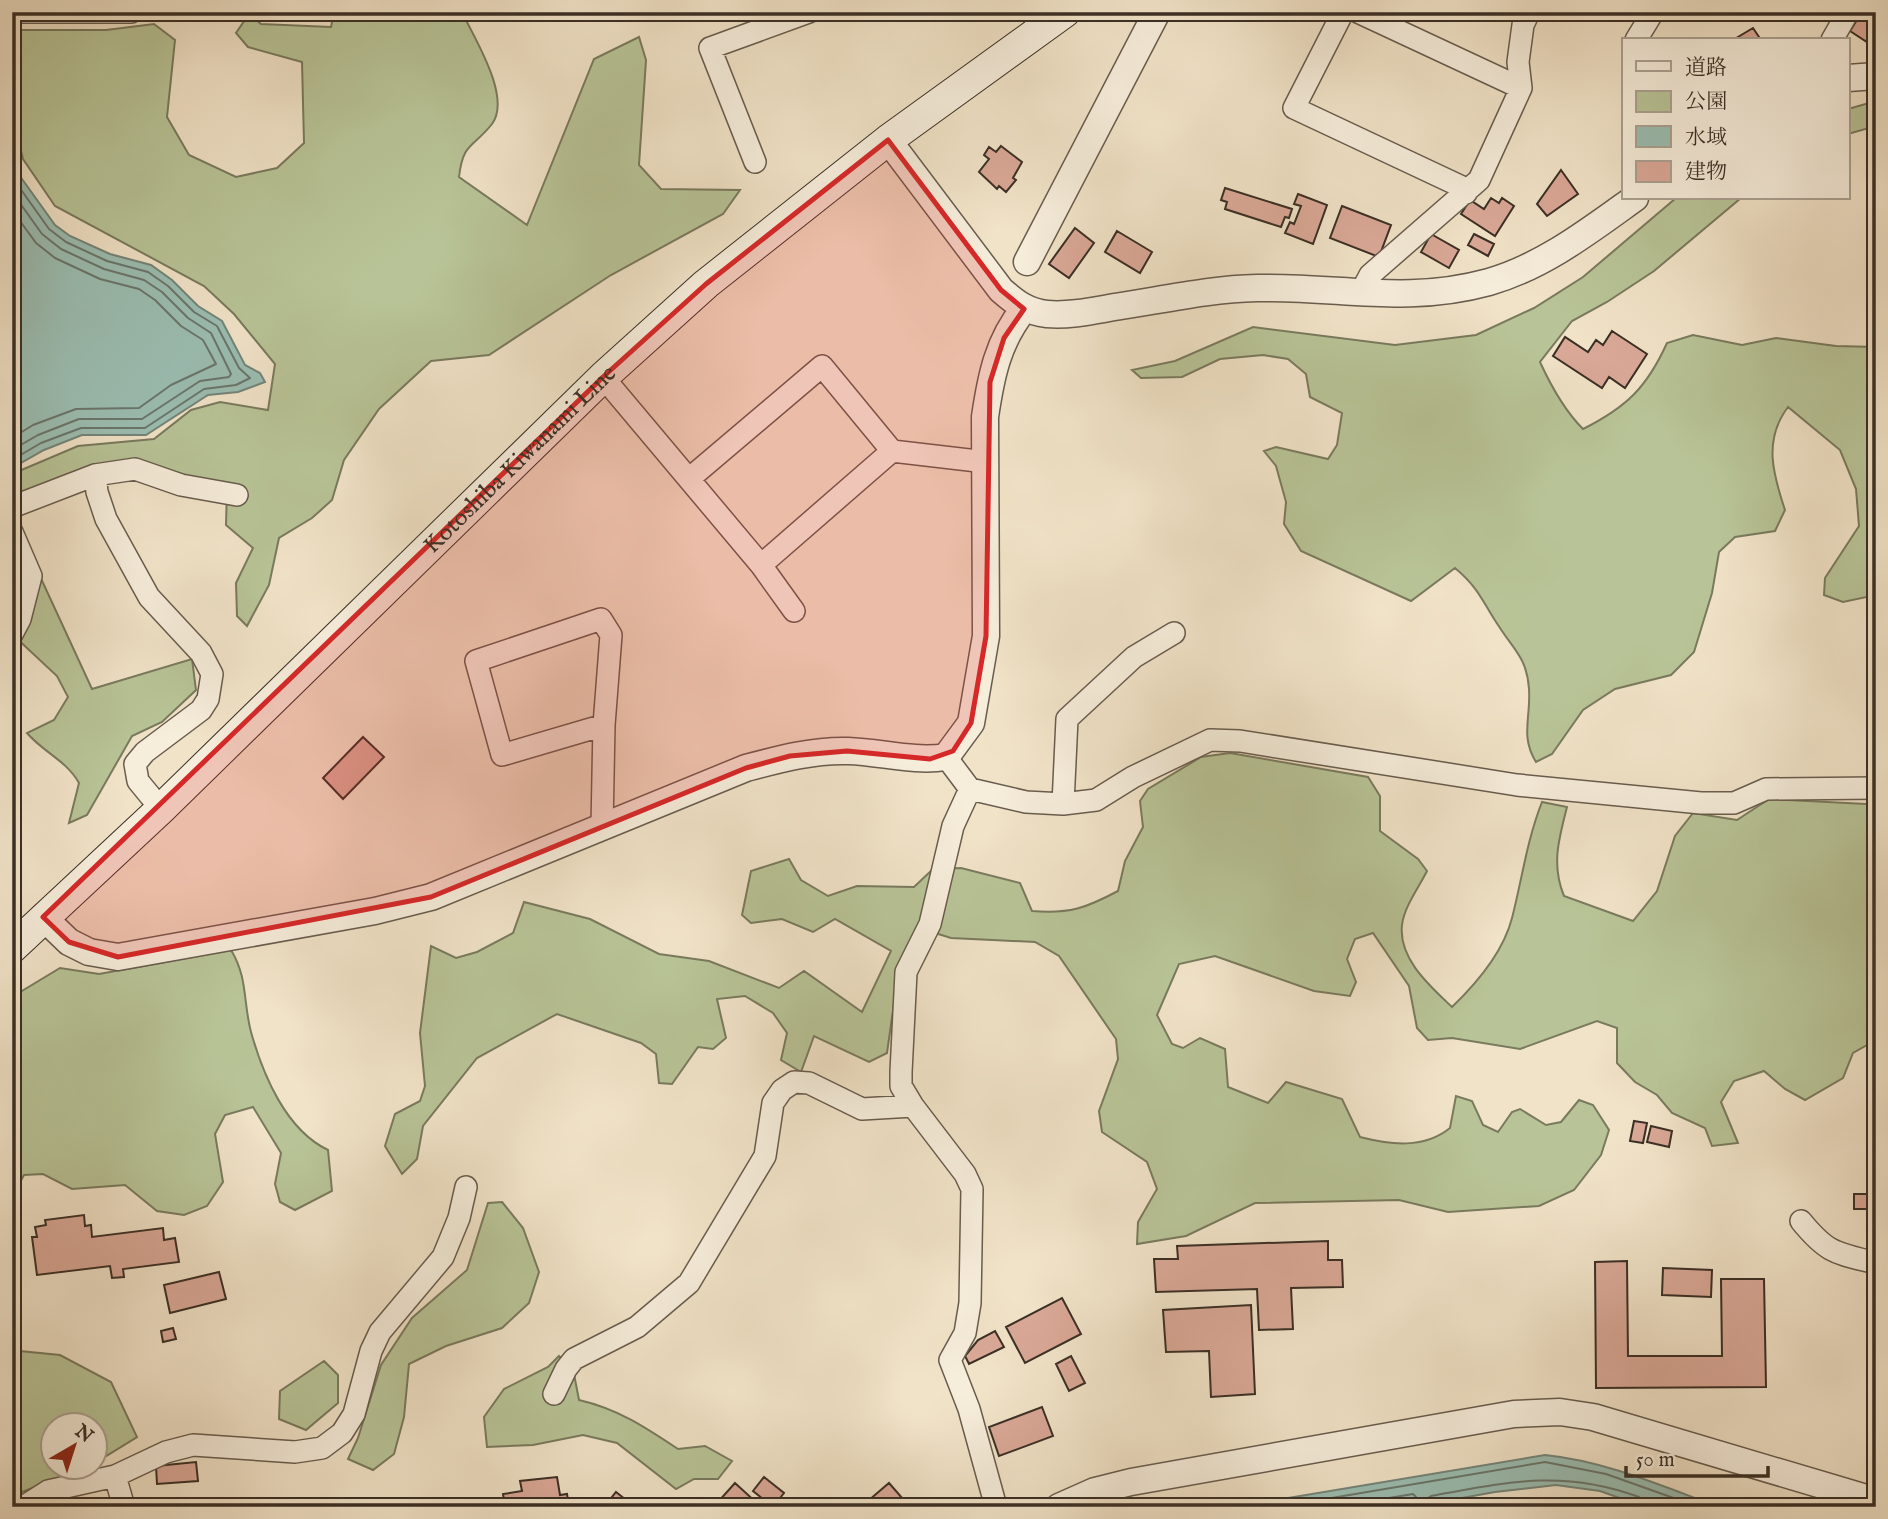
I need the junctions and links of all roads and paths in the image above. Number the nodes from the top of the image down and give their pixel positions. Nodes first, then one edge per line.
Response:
1 (16, 12) edge
2 (131, 12) edge
3 (809, 12) edge
4 (1065, 12) edge
5 (1157, 12) edge
6 (1343, 12) edge
7 (1359, 12) edge
8 (1529, 12) edge
9 (1653, 12) edge
10 (1848, 12) edge
11 (755, 21) edge
12 (1637, 38) edge
13 (1833, 38) edge
14 (1876, 76) edge
15 (1850, 78) edge
16 (1521, 88) junction
17 (888, 140) junction
18 (755, 162) dead end
19 (1466, 193) junction
20 (1632, 200) edge
21 (1027, 262) dead end
22 (1360, 294) junction
23 (1024, 309) junction
24 (603, 377) junction
25 (892, 452) junction
26 (986, 462) junction
27 (95, 475) junction
28 (690, 478) junction
29 (237, 495) dead end
30 (12, 507) edge
31 (12, 532) edge
32 (761, 565) junction
33 (794, 611) dead end
34 (12, 634) edge
35 (1174, 634) dead end
36 (604, 725) junction
37 (946, 757) junction
38 (1876, 788) edge
39 (970, 789) junction
40 (1063, 804) junction
41 (161, 808) junction
42 (602, 827) junction
43 (43, 917) junction
44 (12, 948) edge
45 (913, 1106) junction
46 (466, 1187) dead end
47 (1801, 1221) dead end
48 (1876, 1263) edge
49 (554, 1394) dead end
50 (115, 1476) junction
51 (1876, 1501) edge
52 (23, 1507) edge
53 (124, 1507) edge
54 (996, 1507) edge
55 (1059, 1507) edge

1 - 2 street
3 - 11 street
4 - 17 main road, Kotoshiba Kiwanami Line
5 - 21 street
6 - 19 street
7 - 16 street
8 - 16 street
9 - 12 street
10 - 13 street
11 - 18 street
14 - 15 street
16 - 19 street
17 - 23 street
17 - 24 main road, Kotoshiba Kiwanami Line
19 - 22 street
20 - 22 street
22 - 23 street
23 - 26 street
24 - 28 street
24 - 41 main road, Kotoshiba Kiwanami Line
25 - 26 street
25 - 28 street
25 - 32 street
26 - 37 street
27 - 29 street
27 - 30 street
27 - 41 street
28 - 32 street
31 - 34 street
32 - 33 street
35 - 40 street
36 - 36 street
36 - 42 street
37 - 39 street
37 - 42 street
38 - 40 street
39 - 40 street
39 - 45 street
41 - 43 main road, Kotoshiba Kiwanami Line
42 - 43 street
43 - 44 main road, Kotoshiba Kiwanami Line
45 - 49 street
45 - 54 street
46 - 50 street
47 - 48 street
50 - 52 street
50 - 53 street
51 - 55 street

